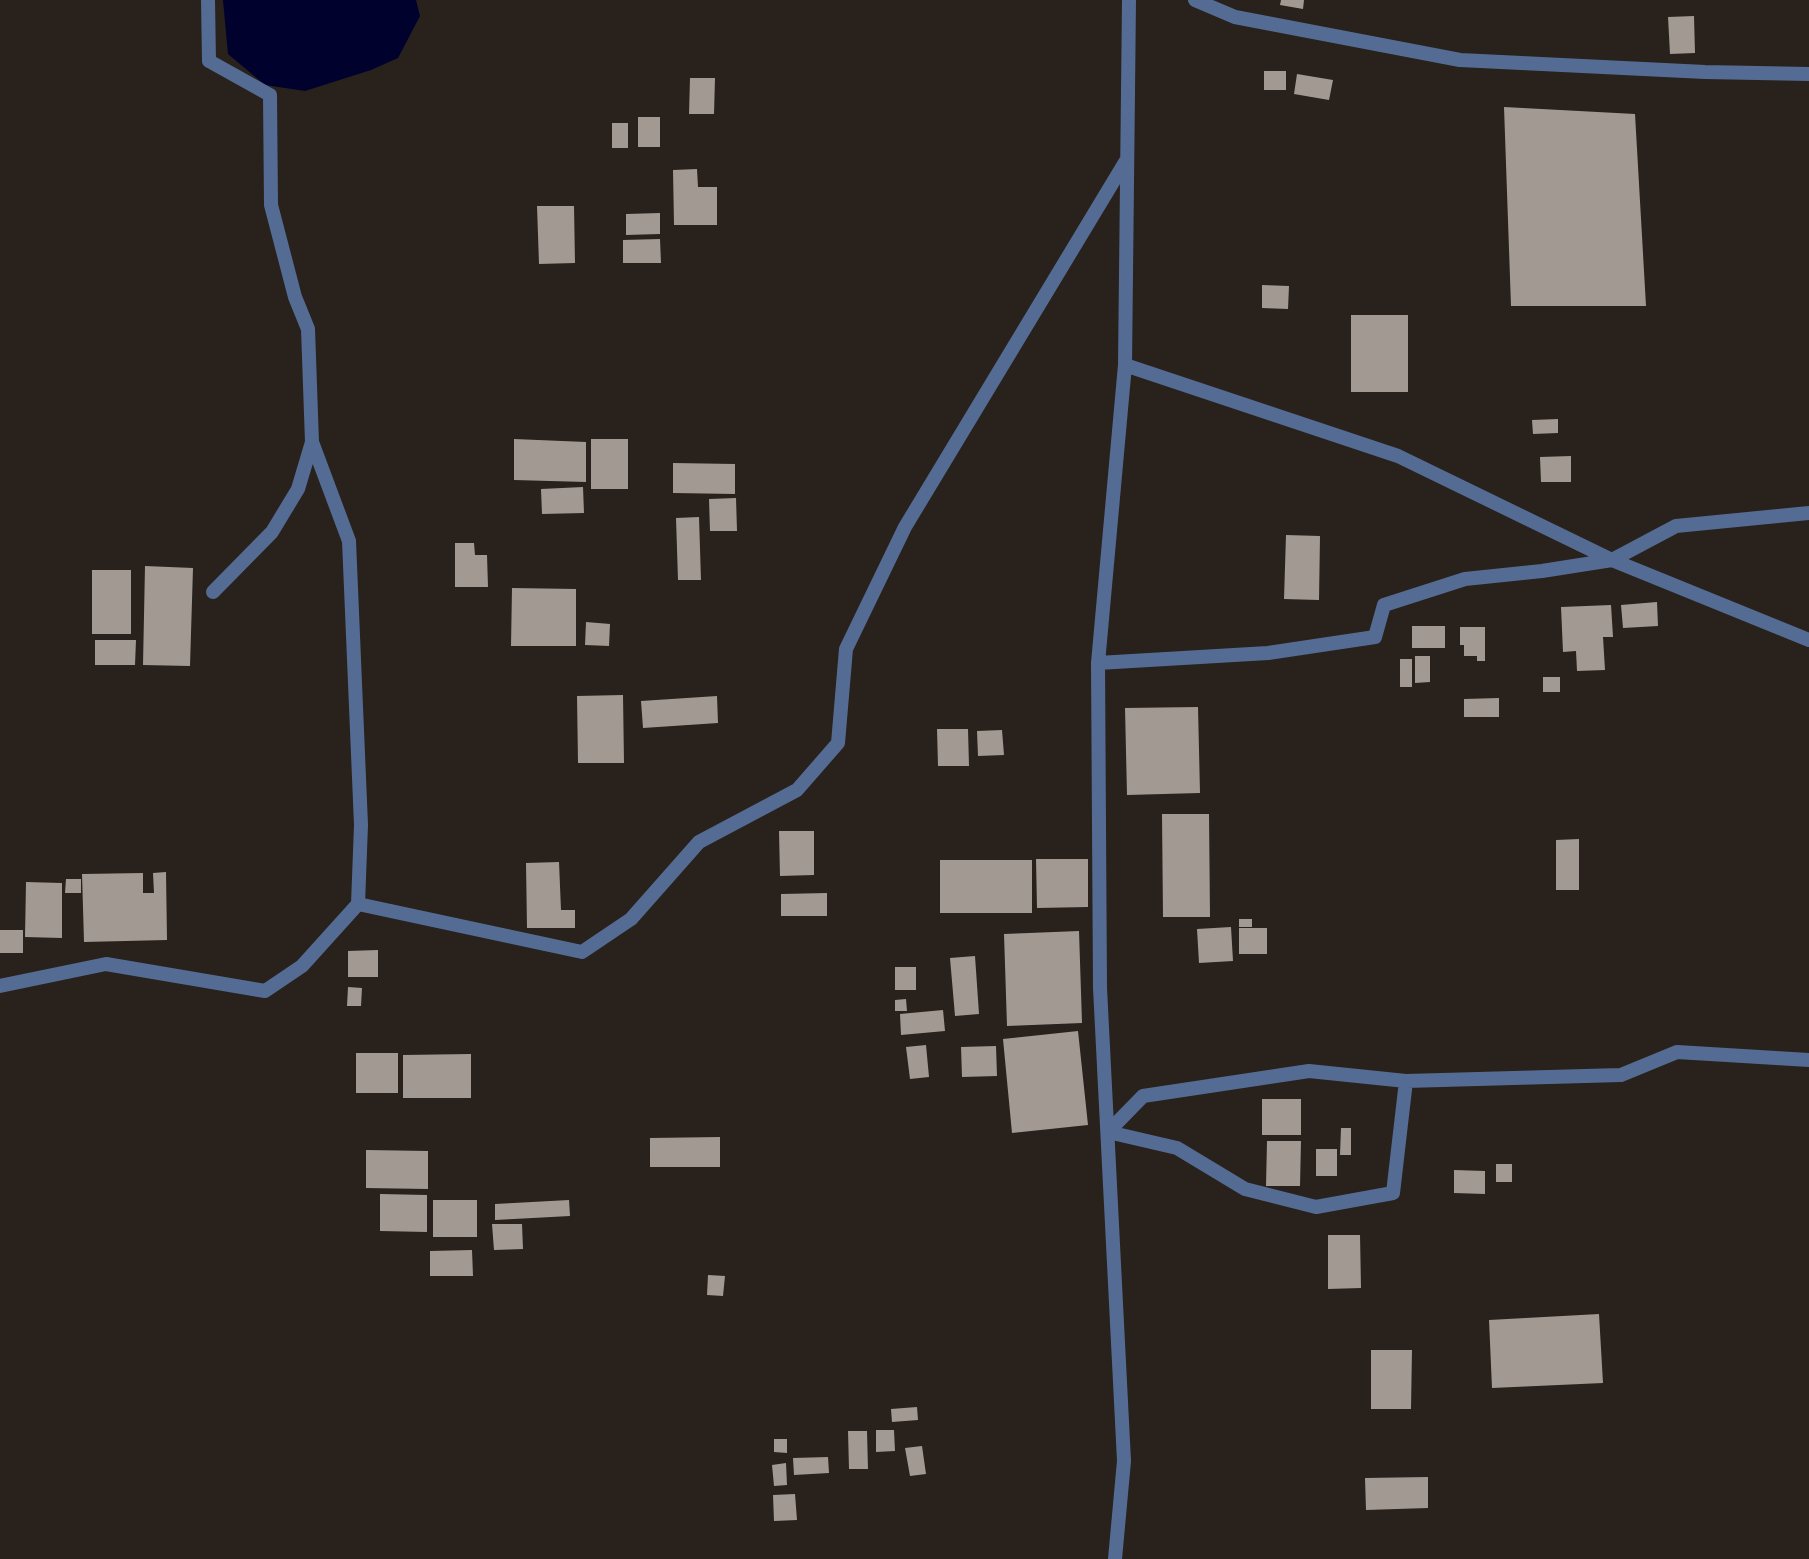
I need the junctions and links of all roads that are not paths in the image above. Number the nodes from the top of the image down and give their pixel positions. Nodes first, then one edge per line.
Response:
1 (208, 0) edge
2 (1129, 0) edge
3 (1195, 0) edge
4 (1809, 74) edge
5 (1128, 158) junction
6 (1125, 365) junction
7 (312, 442) junction
8 (1809, 513) edge
9 (1612, 560) junction
10 (213, 592) dead end
11 (1809, 640) edge
12 (1098, 663) junction
13 (358, 904) junction
14 (0, 986) edge
15 (1809, 1060) edge
16 (1406, 1081) junction
17 (1108, 1132) junction
18 (1115, 1559) edge

1 - 7 street
2 - 5 street
3 - 4 street
5 - 6 street
5 - 13 street
6 - 9 street
6 - 12 street
7 - 10 street
7 - 13 street
8 - 9 street
9 - 11 street
9 - 12 street
12 - 17 street
13 - 14 street
15 - 16 street
16 - 17 street
16 - 17 street
17 - 18 street

